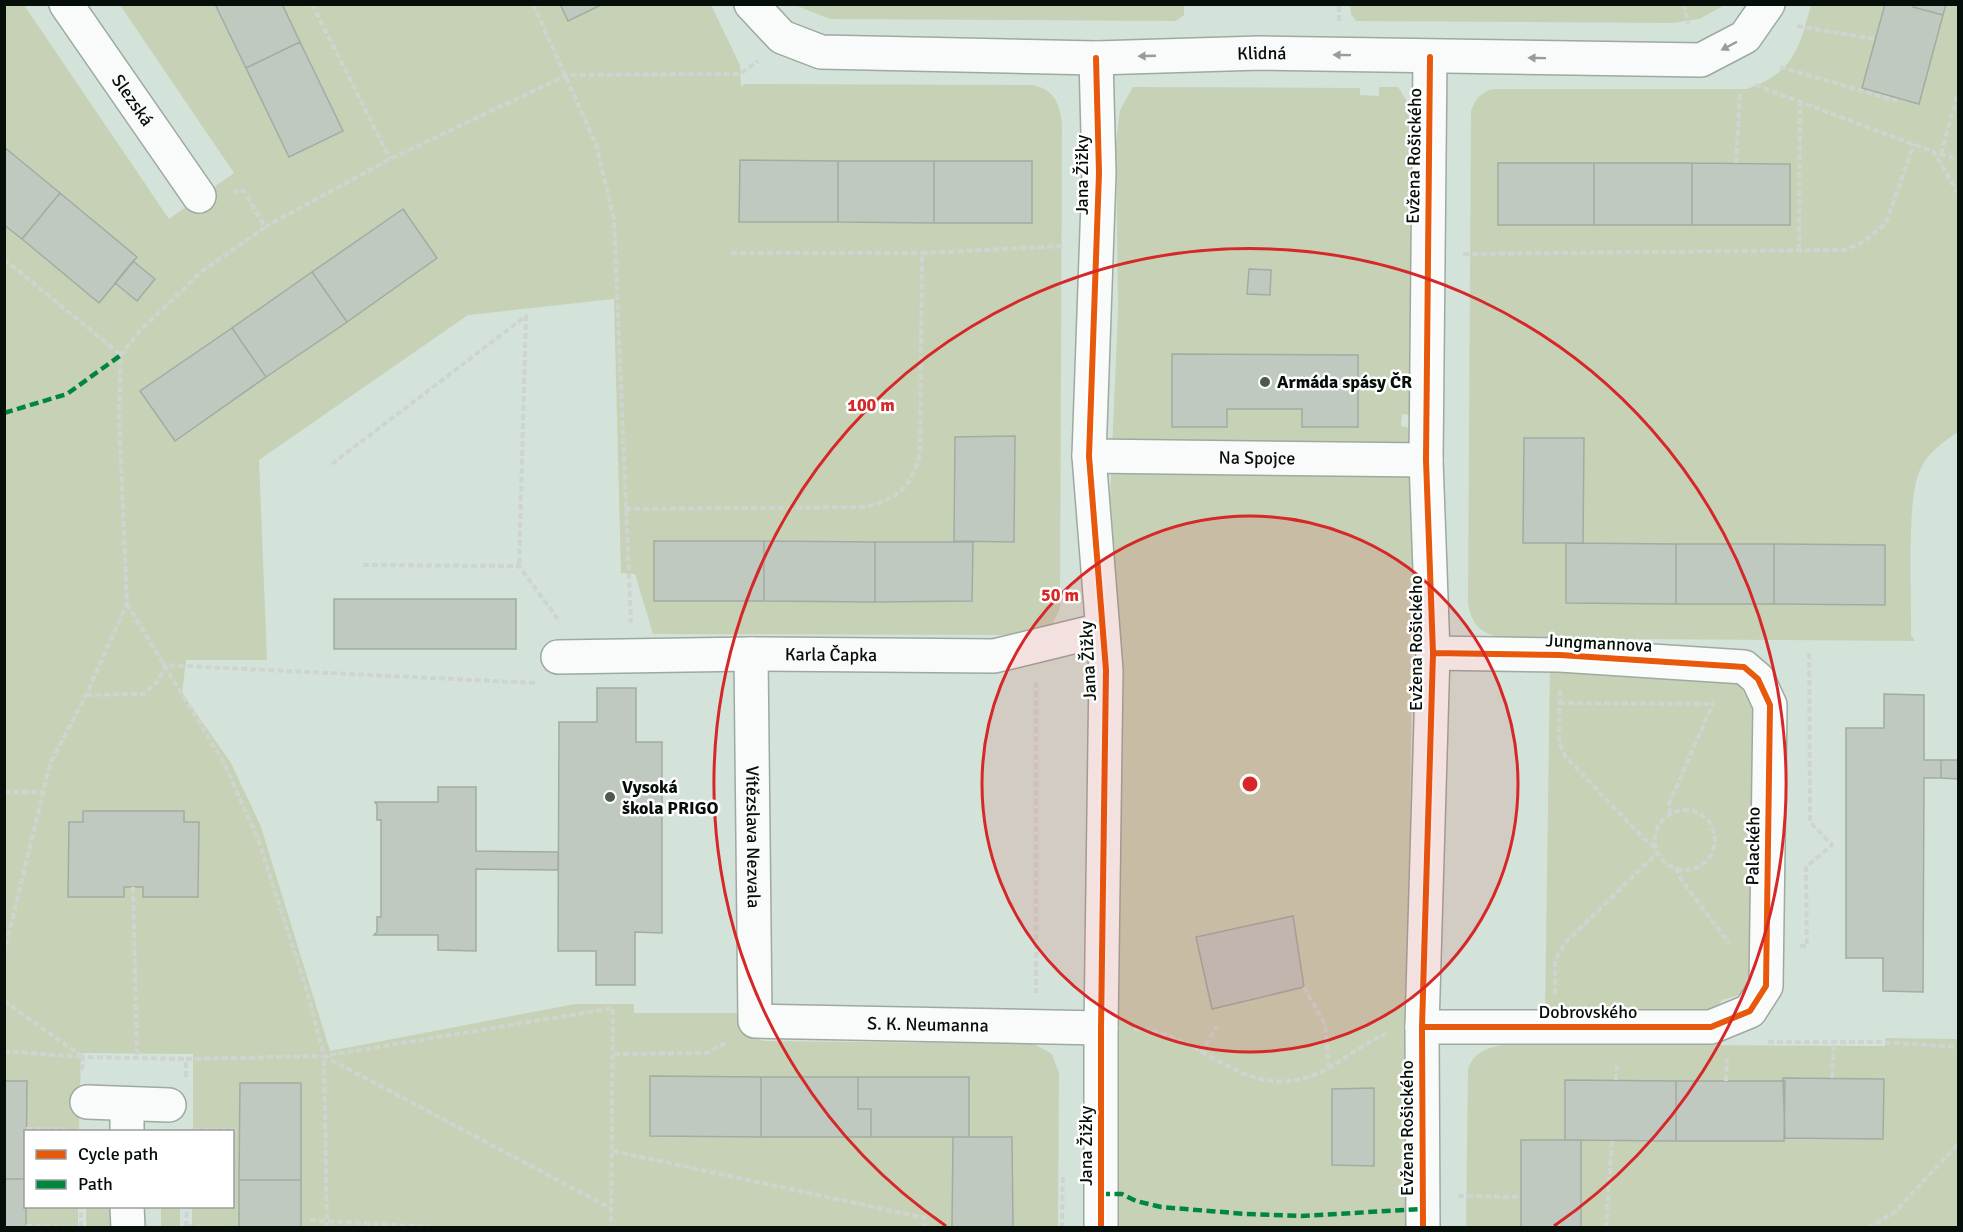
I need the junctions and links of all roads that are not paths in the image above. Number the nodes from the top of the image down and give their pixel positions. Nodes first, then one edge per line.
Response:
1 (66, 4) edge
2 (751, 4) edge
3 (1768, 4) edge
4 (1430, 57) junction
5 (1095, 58) junction
6 (199, 196) road end
7 (1089, 456) junction
8 (1426, 460) junction
9 (1101, 630) junction
10 (561, 642) road end
11 (1433, 653) junction
12 (751, 654) junction
13 (1744, 672) joint
14 (1750, 1011) joint
15 (1422, 1027) junction
16 (1101, 1028) junction
17 (745, 1029) joint
18 (178, 1094) road end
19 (87, 1102) dead end
20 (127, 1118) edge
21 (128, 1208) edge
22 (128, 1227) edge
23 (1101, 1227) edge
24 (1423, 1227) edge

1 - 6 street, Slezská
2 - 5 street, Klidná
3 -> 4 street, Klidná
4 -> 5 street, Klidná
4 - 8 street, Evžena Rošického
5 - 7 street, Jana Žižky
7 - 8 street, Na Spojce
7 - 9 street, Jana Žižky
8 - 11 street, Evžena Rošického
9 - 12 street, Karla Čapka
9 - 16 street, Jana Žižky
10 - 12 street, Karla Čapka
11 - 13 street, Jungmannova
11 - 15 street, Evžena Rošického
12 - 17 street, Vítězslava Nezvala
13 - 14 street, Palackého
14 - 15 street, Dobrovského
15 - 24 street, Evžena Rošického
16 - 17 street, S. K. Neumanna
16 - 23 street, Jana Žižky
18 - 20 street
19 - 20 street
21 - 22 street

